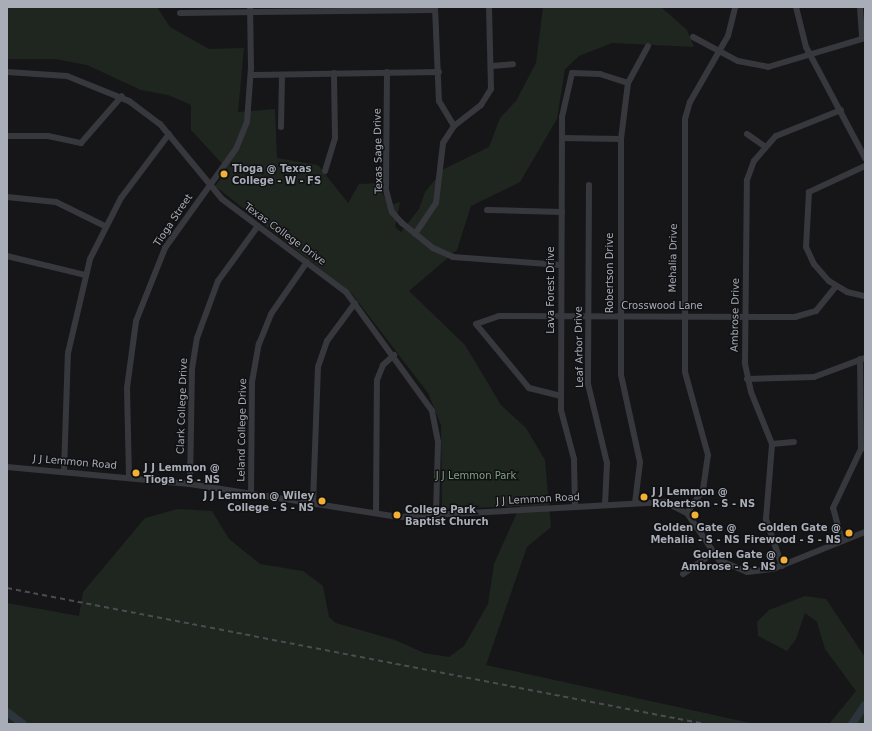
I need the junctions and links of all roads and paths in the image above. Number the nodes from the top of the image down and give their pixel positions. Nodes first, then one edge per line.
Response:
1 (489, 7) edge
2 (735, 7) edge
3 (796, 7) edge
4 (860, 7) edge
5 (435, 9) edge
6 (250, 10) edge
7 (180, 13) dead end
8 (693, 36) dead end
9 (863, 38) edge
10 (648, 46) dead end
11 (718, 51) junction
12 (810, 55) junction
13 (513, 64) dead end
14 (492, 66) junction
15 (7, 72) edge
16 (387, 72) junction
17 (439, 72) junction
18 (334, 73) junction
19 (251, 75) junction
20 (282, 75) junction
21 (628, 84) junction
22 (122, 96) junction
23 (841, 110) junction
24 (454, 126) junction
25 (281, 127) dead end
26 (169, 134) junction
27 (747, 134) dead end
28 (7, 136) edge
29 (562, 138) junction
30 (621, 139) junction
31 (764, 146) junction
32 (865, 158) edge
33 (865, 166) edge
34 (325, 171) dead end
35 (589, 185) dead end
36 (209, 186) junction
37 (7, 197) edge
38 (487, 210) dead end
39 (562, 212) junction
40 (105, 226) junction
41 (258, 226) junction
42 (415, 234) junction
43 (7, 256) edge
44 (307, 262) junction
45 (562, 265) junction
46 (85, 275) junction
47 (836, 286) junction
48 (865, 296) edge
49 (356, 303) junction
50 (588, 316) junction
51 (682, 316) junction
52 (745, 316) junction
53 (561, 317) junction
54 (620, 317) junction
55 (394, 355) junction
56 (862, 358) edge
57 (747, 379) junction
58 (561, 396) junction
59 (794, 442) dead end
60 (772, 444) junction
61 (7, 467) edge
62 (64, 470) junction
63 (129, 477) junction
64 (190, 484) junction
65 (251, 493) junction
66 (313, 503) junction
67 (635, 503) junction
68 (605, 505) junction
69 (575, 507) junction
70 (376, 513) junction
71 (687, 513) junction
72 (436, 515) junction
73 (865, 532) edge
74 (842, 541) junction
75 (712, 554) junction
76 (782, 566) junction
77 (683, 574) dead end

1 - 14 street
2 - 11 street, Mehalia Drive
3 - 12 street
4 - 9 street
5 - 6 street
5 - 17 street
6 - 7 street
6 - 19 street, Tioga Street
8 - 11 street
9 - 12 street
10 - 21 street, Robertson Drive
11 - 12 street
11 - 51 street, Mehalia Drive
12 - 23 street
13 - 14 street
14 - 24 street
15 - 22 street, Texas College Drive
16 - 17 street
16 - 18 street
16 - 42 street, Texas Sage Drive
17 - 24 street
18 - 20 street
18 - 34 street
19 - 20 street
19 - 36 street, Tioga Street
20 - 25 street
21 - 29 street, Lava Forest Drive
21 - 30 street, Robertson Drive
22 - 26 street, Texas College Drive
22 - 28 street
23 - 31 street, Ambrose Drive
23 - 32 street
24 - 42 street
26 - 36 street, Texas College Drive
26 - 40 street
27 - 31 street
29 - 30 street
29 - 39 street, Lava Forest Drive
30 - 54 street, Robertson Drive
31 - 52 street, Ambrose Drive
33 - 47 street
35 - 50 street, Leaf Arbor Drive
36 - 41 street, Texas College Drive
36 - 63 street, Tioga Street
37 - 40 street
38 - 39 street
39 - 45 street, Lava Forest Drive
40 - 46 street
41 - 44 street, Texas College Drive
41 - 64 street, Clark College Drive
42 - 45 street, Texas Sage Drive
43 - 46 street
44 - 49 street, Texas College Drive
44 - 65 street, Leland College Drive
45 - 53 street, Lava Forest Drive
46 - 62 street
47 - 48 street
47 - 52 street, Crosswood Lane
49 - 55 street, Texas College Drive
49 - 66 street
50 - 53 street, Crosswood Lane
50 - 54 street, Crosswood Lane
50 - 68 street, Leaf Arbor Drive
51 - 52 street, Crosswood Lane
51 - 54 street, Crosswood Lane
51 - 71 street, Mehalia Drive
52 - 57 street, Ambrose Drive
53 - 58 street, Lava Forest Drive
53 - 58 street, Crosswood Lane
54 - 67 street, Robertson Drive
55 - 70 street
55 - 72 street, Texas College Drive
56 - 57 street
56 - 74 street
57 - 60 street, Ambrose Drive
58 - 69 street, Lava Forest Drive
59 - 60 street
60 - 76 street, Ambrose Drive
61 - 62 street, J J Lemmon Road
62 - 63 street, J J Lemmon Road
63 - 64 street, J J Lemmon Road
64 - 65 street, J J Lemmon Road
65 - 66 street, J J Lemmon Road
66 - 70 street, J J Lemmon Road
67 - 68 street, J J Lemmon Road
67 - 71 street, J J Lemmon Road
68 - 69 street, J J Lemmon Road
69 - 72 street, J J Lemmon Road
70 - 72 street, J J Lemmon Road
71 - 75 street
73 - 74 street
74 - 76 street
75 - 76 street
75 - 77 street

